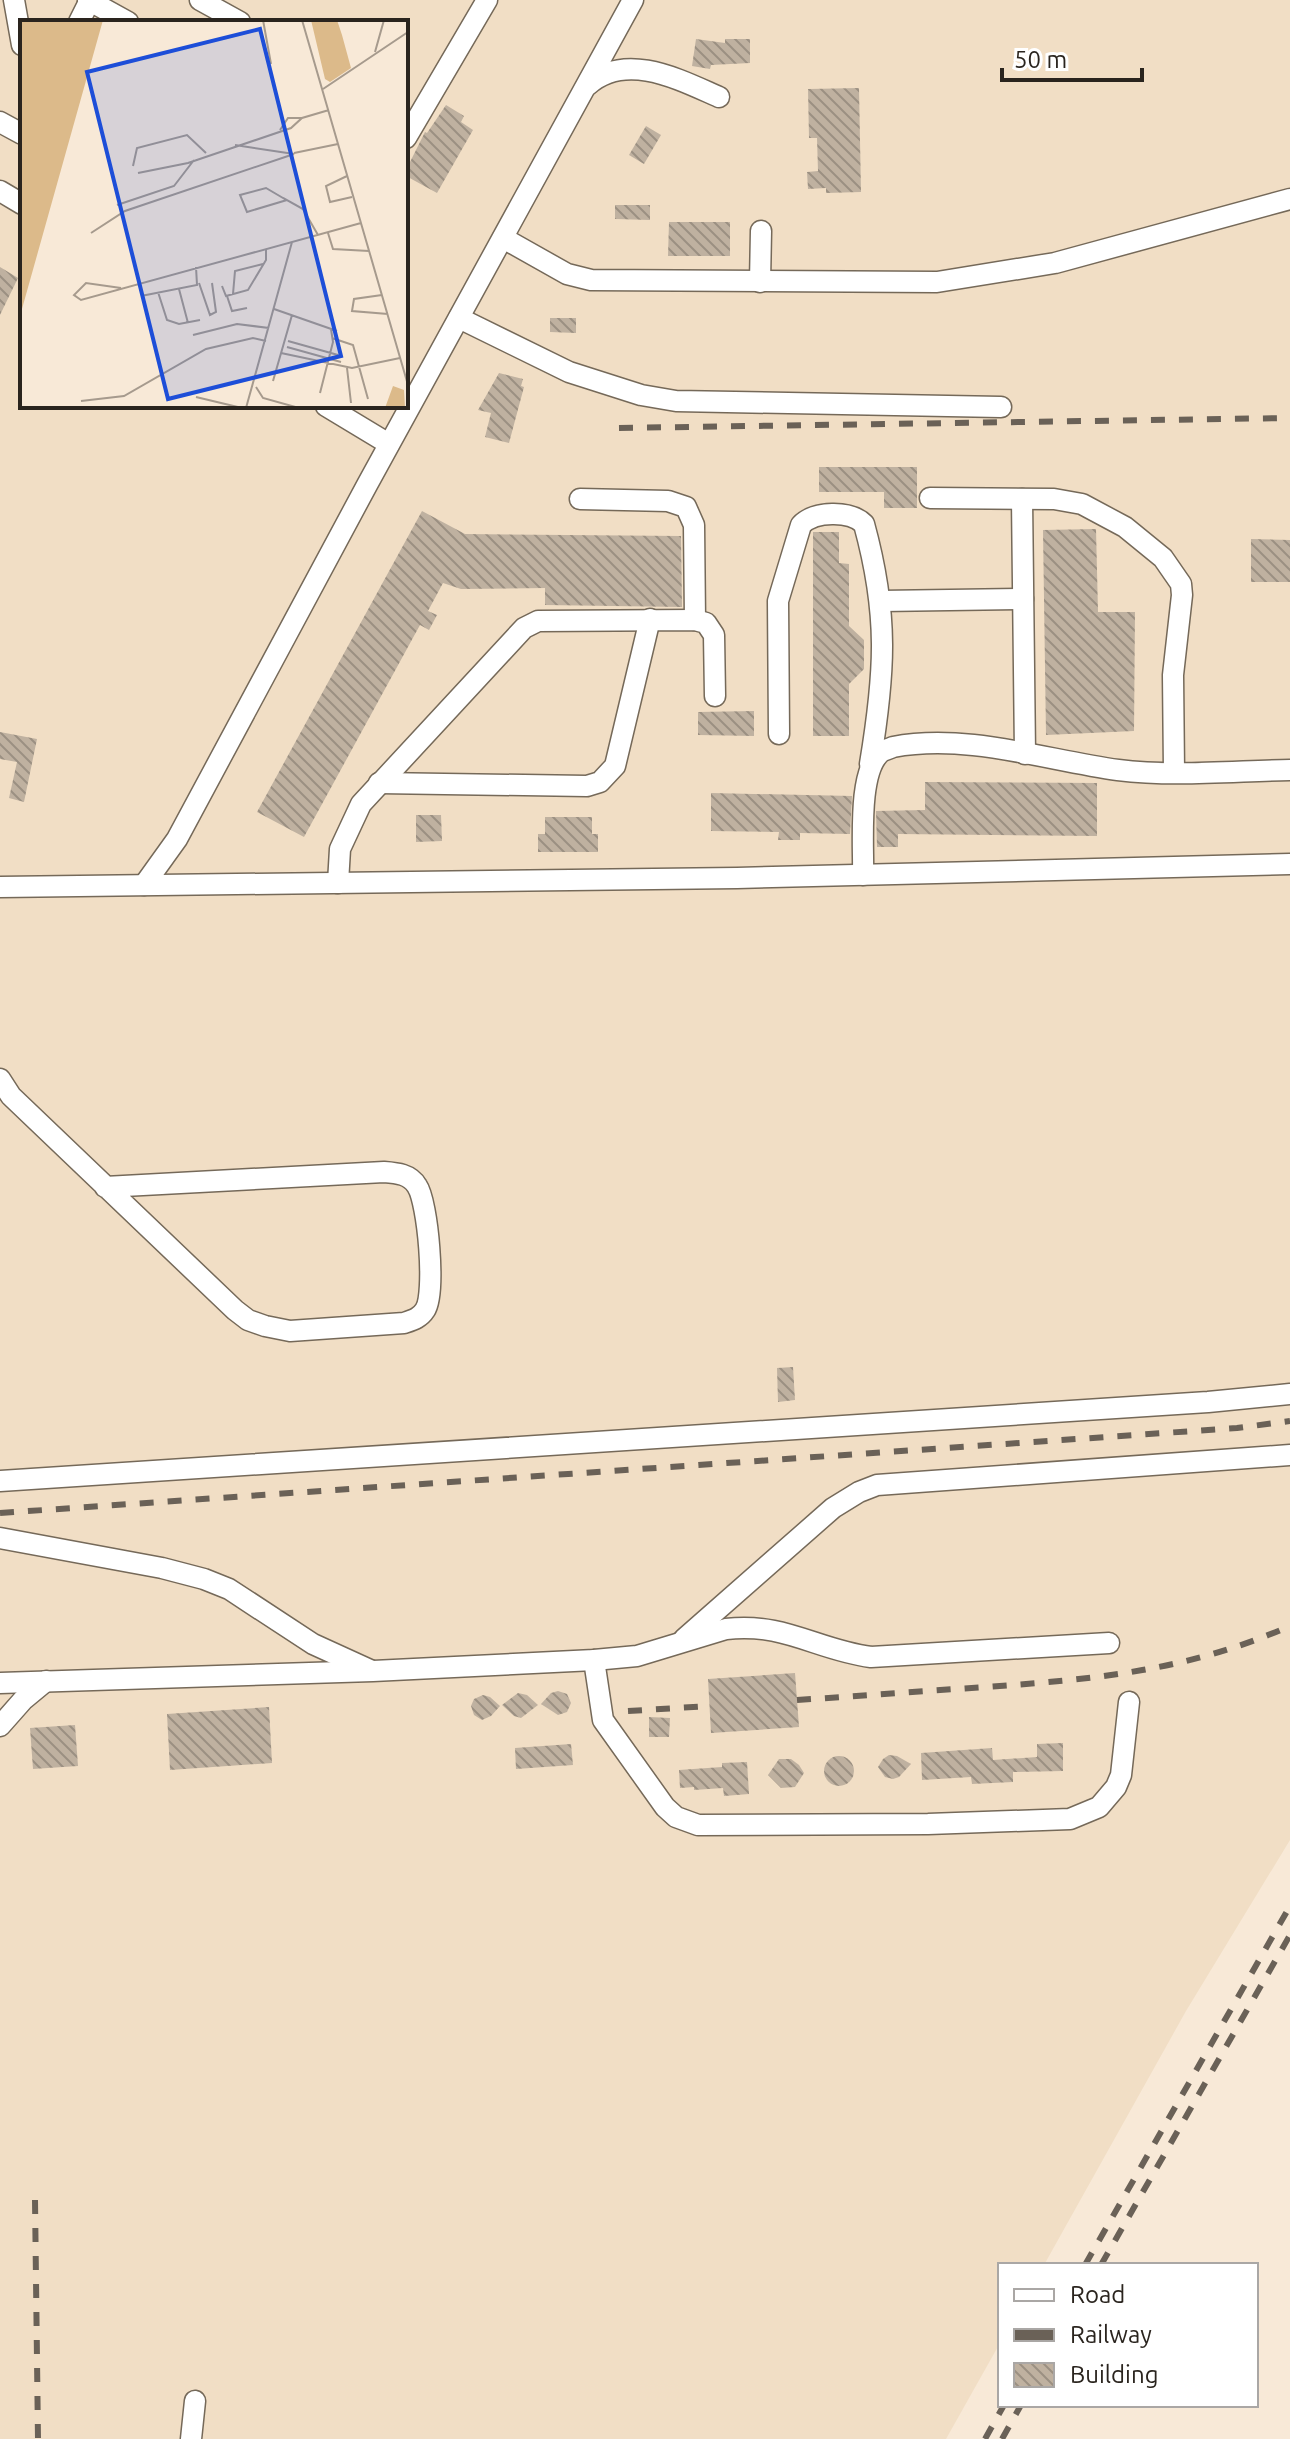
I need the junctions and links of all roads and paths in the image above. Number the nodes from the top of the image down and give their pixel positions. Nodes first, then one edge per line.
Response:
1 (90, 0) edge
2 (200, 0) edge
3 (487, 0) edge
4 (633, 0) edge
5 (15, 5) edge
6 (222, 5) edge
7 (34, 20) edge
8 (80, 20) edge
9 (125, 20) edge
10 (238, 20) edge
11 (20, 34) edge
12 (585, 88) junction
13 (719, 97) dead end
14 (0, 122) edge
15 (409, 127) edge
16 (20, 133) edge
17 (0, 191) edge
18 (1290, 199) edge
19 (20, 203) edge
20 (761, 231) dead end
21 (503, 238) junction
22 (760, 282) junction
23 (459, 318) junction
24 (1001, 407) dead end
25 (329, 408) edge
26 (389, 444) junction
27 (930, 498) dead end
28 (580, 499) dead end
29 (1022, 499) junction
30 (1023, 599) junction
31 (881, 601) junction
32 (650, 619) junction
33 (695, 620) junction
34 (715, 696) dead end
35 (779, 734) dead end
36 (1025, 754) junction
37 (1290, 770) edge
38 (1174, 771) junction
39 (868, 776) junction
40 (379, 783) junction
41 (1290, 864) edge
42 (863, 875) junction
43 (338, 883) junction
44 (144, 885) junction
45 (0, 887) edge
46 (0, 1079) edge
47 (105, 1187) junction
48 (1290, 1394) edge
49 (1290, 1455) edge
50 (0, 1481) edge
51 (0, 1538) edge
52 (1109, 1643) dead end
53 (678, 1644) junction
54 (594, 1660) junction
55 (373, 1671) junction
56 (46, 1681) junction
57 (0, 1683) edge
58 (1129, 1702) dead end
59 (0, 1726) edge
60 (195, 2401) dead end
61 (191, 2439) edge

1 - 8 street
1 - 9 street
2 - 6 street
3 - 15 street
4 - 12 street
5 - 7 street
5 - 11 street
6 - 10 street
12 - 13 street
12 - 21 street
14 - 16 street
17 - 19 street
18 - 22 street
20 - 22 street
21 - 22 street
21 - 23 street
23 - 24 street
23 - 26 street
25 - 26 street
26 - 44 street
27 - 29 street
28 - 33 street
29 - 30 street
29 - 38 street
30 - 31 street
30 - 36 street
31 - 35 street
31 - 39 street
32 - 33 street
32 - 40 street
32 - 40 street
33 - 34 street
36 - 38 street
36 - 39 street
37 - 38 street
39 - 42 street
40 - 43 street
41 - 42 street
42 - 43 street
43 - 44 street
44 - 45 street
46 - 47 street
47 - 47 street
48 - 50 street
49 - 53 street
51 - 55 street
52 - 53 street
53 - 54 street
54 - 55 street
54 - 58 street
55 - 56 street
56 - 57 street
56 - 59 street
60 - 61 street

